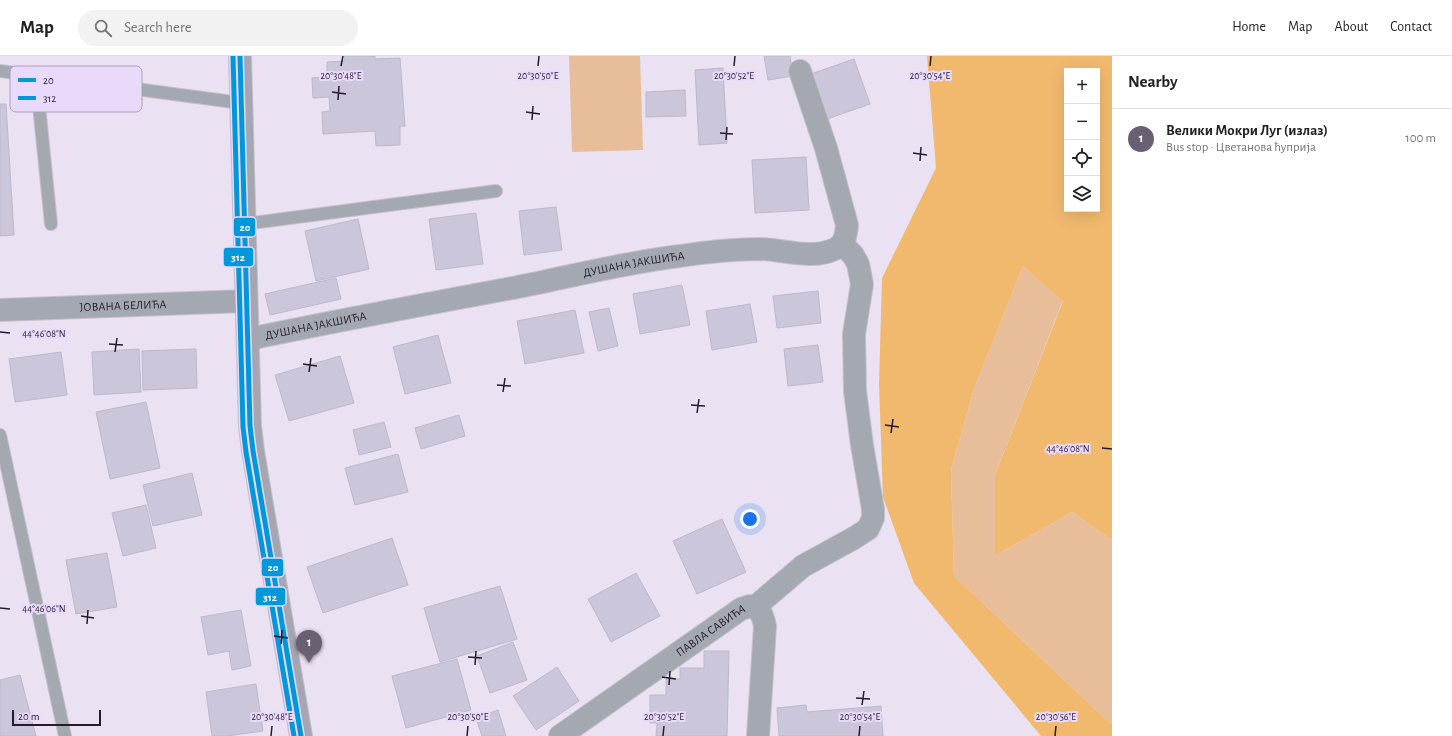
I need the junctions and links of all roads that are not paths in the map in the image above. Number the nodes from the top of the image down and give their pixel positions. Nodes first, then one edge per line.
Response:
1 (240, 56) edge
2 (0, 71) edge
3 (800, 71) dead end
4 (10, 72) edge
5 (142, 90) edge
6 (241, 103) junction
7 (39, 112) edge
8 (496, 191) dead end
9 (50, 224) dead end
10 (244, 224) junction
11 (842, 244) junction
12 (246, 301) junction
13 (0, 310) edge
14 (249, 339) junction
15 (0, 435) edge
16 (755, 607) junction
17 (65, 736) edge
18 (301, 736) edge
19 (560, 736) edge
20 (758, 736) edge

1 - 6 street
2 - 4 lane
3 - 11 street
5 - 6 lane
6 - 10 street
7 - 9 lane
8 - 10 lane
10 - 12 street
11 - 14 street, ДУШАНА ЈАКШИЋА
11 - 16 street
12 - 13 street, ЈОВАНА БЕЛИЋА
12 - 14 street
14 - 18 street
15 - 17 lane
16 - 19 street, ПАВЛА САВИЋА
16 - 20 street, ПАВЛА САВИЋА

